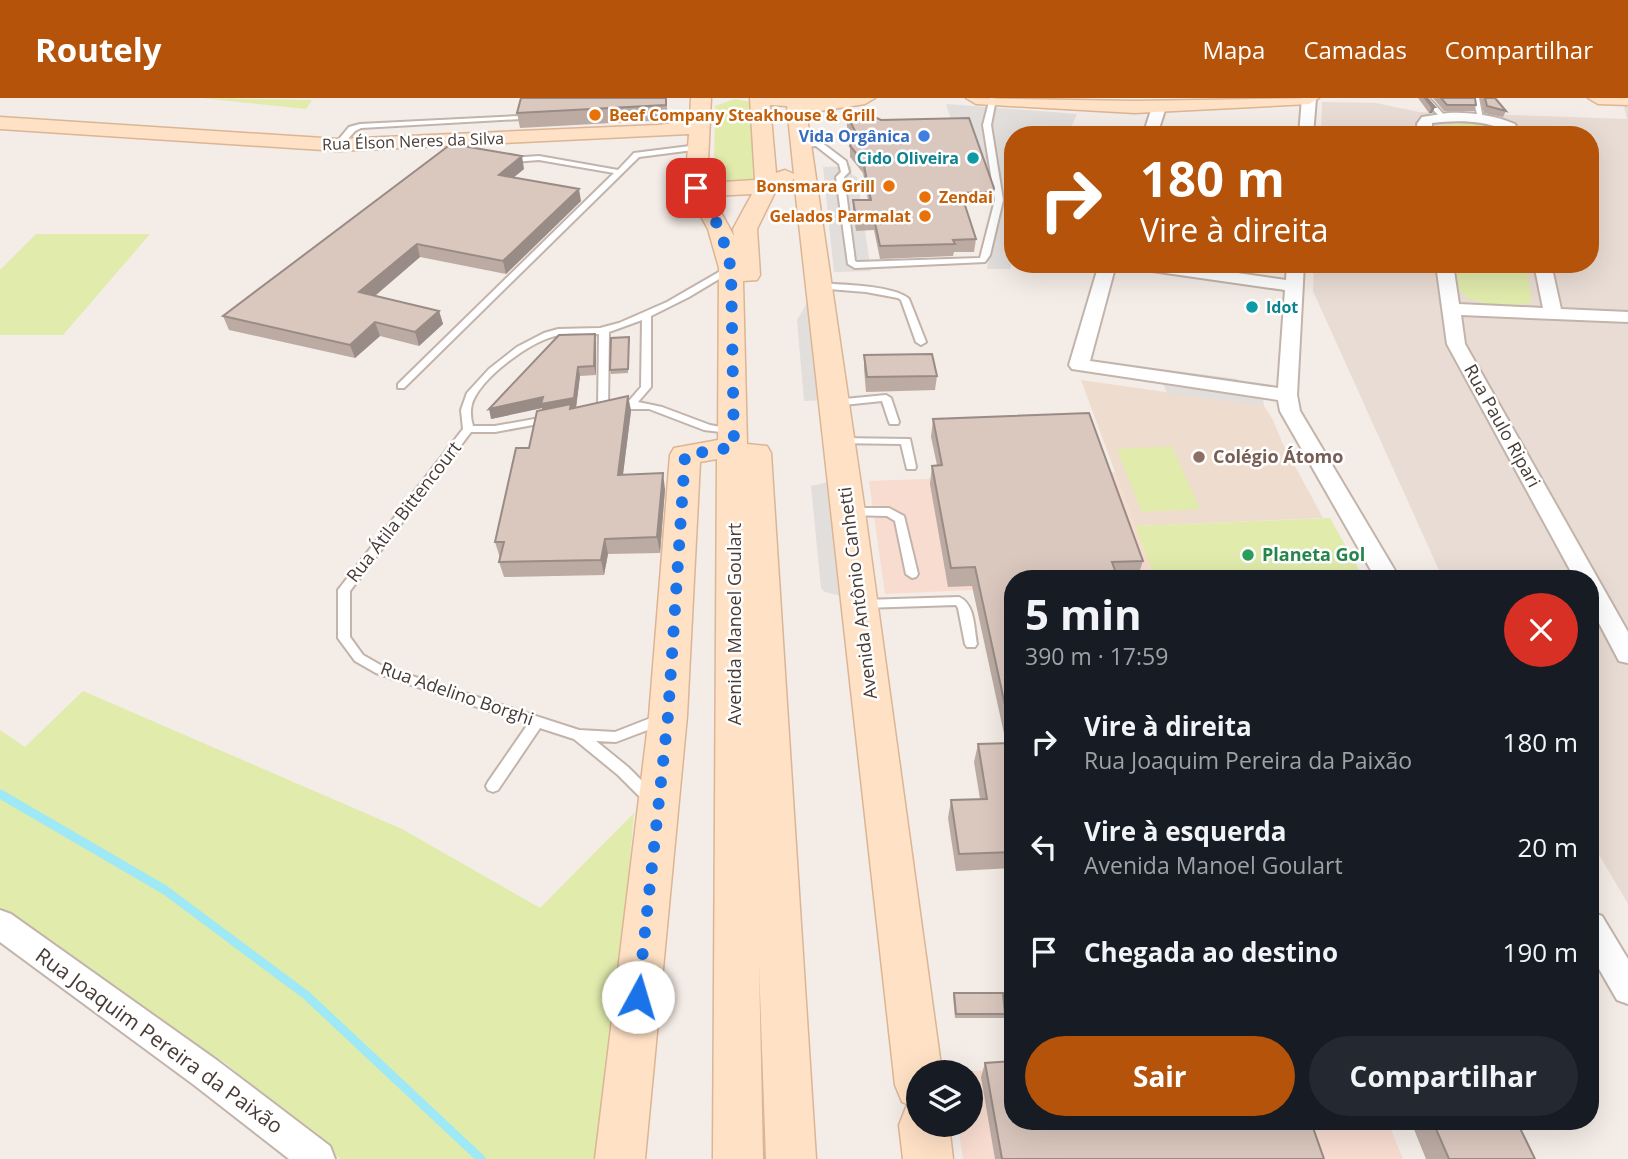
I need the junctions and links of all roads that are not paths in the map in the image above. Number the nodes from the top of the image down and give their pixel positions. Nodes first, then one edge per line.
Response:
1 (759, 98) edge
2 (864, 98) edge
3 (1309, 98) edge
4 (1425, 98) edge
5 (1476, 98) edge
6 (1598, 98) edge
7 (704, 99) edge
8 (984, 99) edge
9 (1628, 99) edge
10 (797, 106) edge
11 (1159, 107) junction
12 (1443, 117) junction
13 (519, 118) edge
14 (1481, 118) junction
15 (0, 123) edge
16 (975, 125) edge
17 (987, 125) junction
18 (1153, 126) edge
19 (1307, 126) edge
20 (1428, 126) edge
21 (1500, 126) edge
22 (0, 132) edge
23 (699, 136) junction
24 (534, 141) junction
25 (338, 145) junction
26 (800, 145) junction
27 (513, 160) edge
28 (803, 167) junction
29 (619, 172) junction
30 (765, 185) junction
31 (696, 188) junction
32 (731, 268) junction
33 (1105, 273) edge
34 (1202, 273) edge
35 (1295, 273) edge
36 (1445, 273) edge
37 (1544, 273) edge
38 (819, 286) junction
39 (1294, 286) junction
40 (1451, 309) junction
41 (647, 314) junction
42 (1553, 314) junction
43 (1628, 317) edge
44 (604, 331) junction
45 (921, 342) dead end
46 (401, 386) dead end
47 (1287, 395) junction
48 (632, 403) junction
49 (834, 403) junction
50 (603, 409) junction
51 (589, 412) edge
52 (562, 417) edge
53 (894, 422) dead end
54 (468, 429) junction
55 (733, 440) junction
56 (839, 441) junction
57 (911, 467) dead end
58 (849, 512) junction
59 (1383, 570) edge
60 (1582, 570) edge
61 (912, 574) dead end
62 (1599, 601) edge
63 (859, 604) junction
64 (344, 638) joint
65 (971, 644) dead end
66 (1628, 654) edge
67 (668, 716) junction
68 (537, 721) junction
69 (579, 735) junction
70 (493, 786) dead end
71 (659, 808) junction
72 (0, 924) edge
73 (1599, 940) edge
74 (1628, 989) edge
75 (916, 1060) edge
76 (925, 1137) edge
77 (317, 1159) edge
78 (620, 1159) edge
79 (738, 1159) edge
80 (791, 1159) edge
81 (928, 1159) edge

1 - 10 street
1 - 30 street, Avenida Manoel Goulart
2 - 10 street
3 - 11 street
3 - 19 street
4 - 12 lane
5 - 14 lane
6 - 9 street
7 - 23 street
8 - 11 street
8 - 17 lane
10 - 26 street, Avenida Antônio Canhetti
11 - 18 street
12 - 14 street
12 - 20 street
13 - 25 lane
14 - 21 street
15 - 25 street, Rua Élson Neres da Silva
16 - 17 lane
17 - 26 lane
22 - 24 street, Rua Élson Neres da Silva
23 - 24 street, Rua Élson Neres da Silva
23 - 29 lane
23 - 31 street
24 - 25 street, Rua Élson Neres da Silva
26 - 28 street, Avenida Antônio Canhetti
27 - 29 lane
28 - 30 street
28 - 38 street, Avenida Antônio Canhetti
29 - 46 lane
30 - 31 street
30 - 80 street, Avenida Manoel Goulart
31 - 32 street, Avenida Manoel Goulart
32 - 41 lane
32 - 55 street, Avenida Manoel Goulart
33 - 47 street
34 - 39 street
35 - 39 street
36 - 40 street, Rua Paulo Ripari
37 - 42 street
38 - 45 lane
38 - 49 street, Avenida Antônio Canhetti
39 - 47 street
40 - 42 street
40 - 60 street, Rua Paulo Ripari
41 - 44 lane
41 - 48 lane
42 - 43 street
44 - 50 lane
44 - 54 lane
47 - 59 street
48 - 50 lane
48 - 55 lane
49 - 53 lane
49 - 56 street, Avenida Antônio Canhetti
50 - 51 lane
52 - 54 lane
54 - 64 lane, Rua Átila Bittencourt
55 - 67 street
55 - 79 street, Avenida Manoel Goulart
56 - 57 lane
56 - 58 street, Avenida Antônio Canhetti
58 - 61 lane
58 - 63 street, Avenida Antônio Canhetti
62 - 66 street
63 - 65 lane
63 - 75 street, Avenida Antônio Canhetti
64 - 68 lane, Rua Adelino Borghi
67 - 69 lane
67 - 71 street
68 - 69 lane, Rua Adelino Borghi
68 - 70 lane
69 - 71 lane
71 - 78 street
72 - 77 street, Rua Joaquim Pereira da Paixão
73 - 74 street
76 - 81 street

